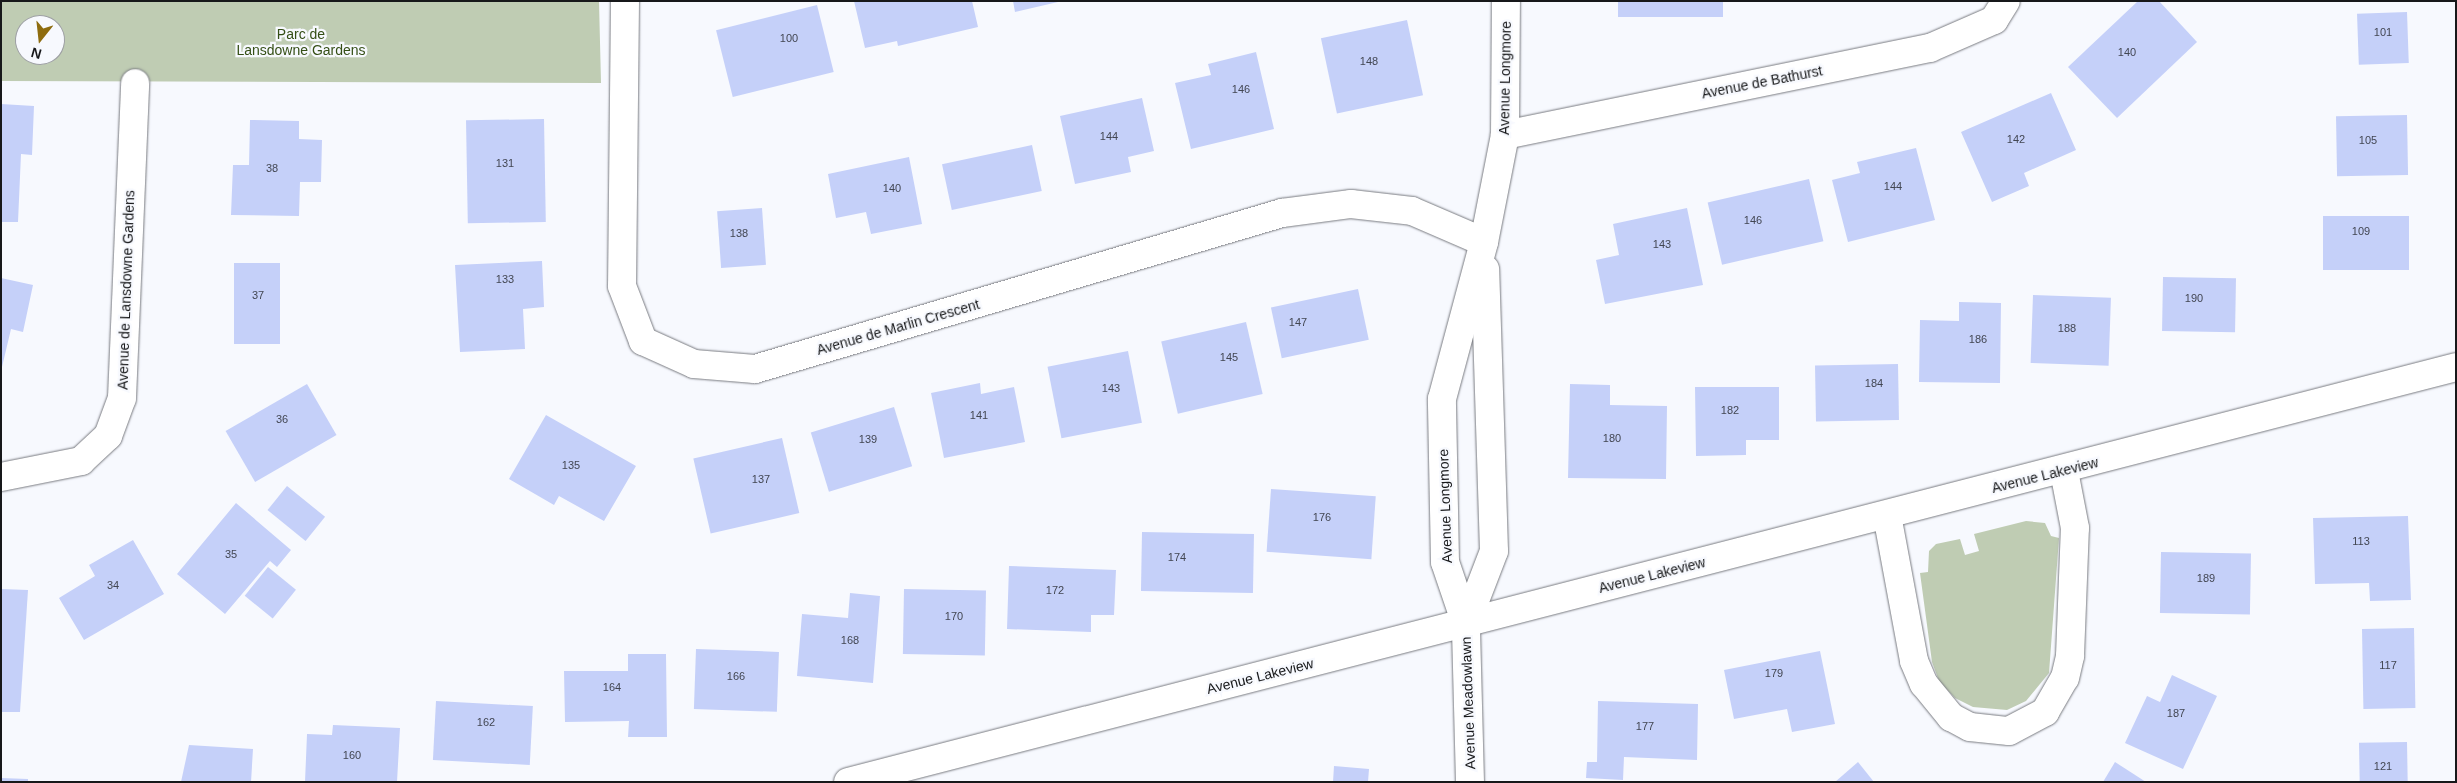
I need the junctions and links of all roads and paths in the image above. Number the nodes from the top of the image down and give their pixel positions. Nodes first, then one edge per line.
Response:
1 (625, 1) edge
2 (1506, 1) edge
3 (2006, 1) edge
4 (135, 83) dead end
5 (1505, 135) junction
6 (1484, 242) junction
7 (2456, 367) edge
8 (2064, 471) junction
9 (1, 476) edge
10 (1888, 515) junction
11 (1466, 624) junction
12 (848, 782) edge
13 (1470, 782) edge

1 - 6 street, Avenue de Marlin Crescent
2 - 5 street, Avenue Longmore
3 - 5 street, Avenue de Bathurst
4 - 9 street, Avenue de Lansdowne Gardens
5 - 6 street, Avenue Longmore
6 - 11 street, Avenue Longmore
6 - 11 street, Avenue Longmore
7 - 8 street, Avenue Lakeview
8 - 10 street, Avenue Lakeview
8 - 10 street
10 - 11 street, Avenue Lakeview
11 - 12 street, Avenue Lakeview
11 - 13 street, Avenue Meadowlawn

